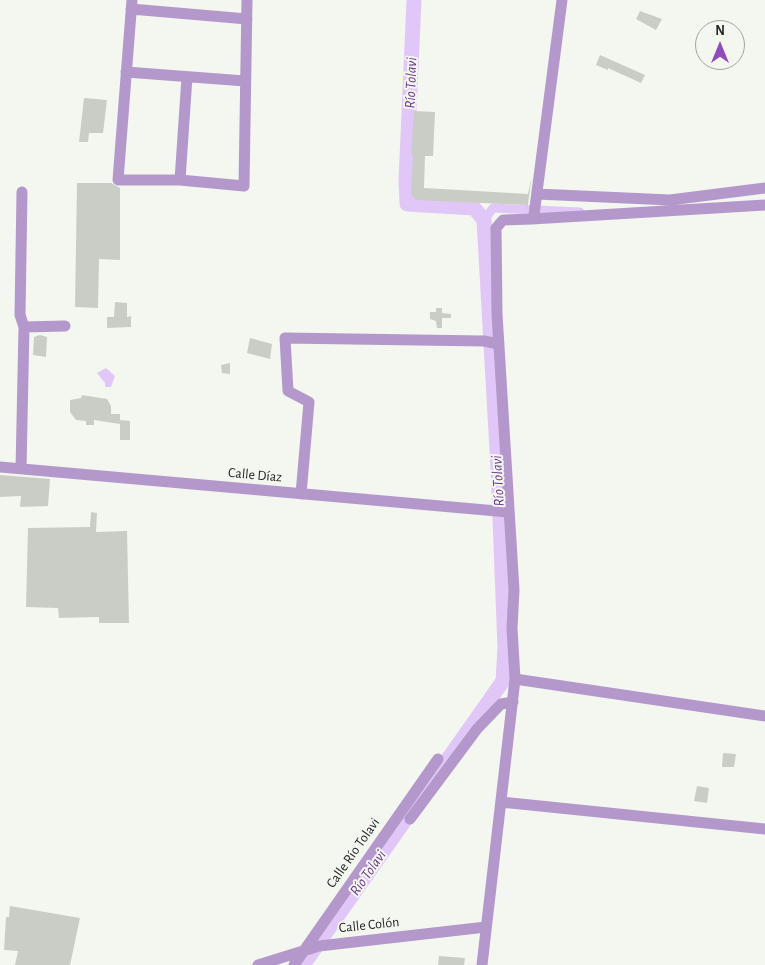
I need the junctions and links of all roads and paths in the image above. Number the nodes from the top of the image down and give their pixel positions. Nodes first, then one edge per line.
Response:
1 (247, 0) edge
2 (562, 0) edge
3 (131, 5) edge
4 (247, 19) junction
5 (126, 72) junction
6 (187, 78) junction
7 (245, 81) junction
8 (180, 180) junction
9 (765, 188) edge
10 (22, 192) dead end
11 (537, 194) junction
12 (765, 205) edge
13 (534, 213) junction
14 (65, 326) dead end
15 (24, 327) junction
16 (492, 343) junction
17 (0, 467) edge
18 (21, 469) junction
19 (301, 494) junction
20 (501, 511) junction
21 (515, 679) junction
22 (513, 702) junction
23 (765, 716) edge
24 (438, 759) dead end
25 (501, 802) junction
26 (410, 819) dead end
27 (765, 829) edge
28 (486, 927) junction
29 (304, 949) junction
30 (258, 965) edge
31 (294, 965) edge
32 (482, 965) edge

1 - 4 street
2 - 11 street
3 - 4 street
3 - 5 street
4 - 7 street
5 - 6 street
5 - 8 street
6 - 7 street
6 - 8 street
7 - 8 street
9 - 11 street
10 - 15 street
11 - 13 street
12 - 13 street
13 - 16 street
14 - 15 street
15 - 18 street
16 - 19 street
16 - 20 street
17 - 18 street, Calle Díaz
18 - 19 street, Calle Díaz
19 - 20 street, Calle Díaz
20 - 21 street
21 - 22 street
21 - 23 street
22 - 25 street
22 - 26 street
24 - 29 street, Calle Río Tolavi
25 - 27 street
25 - 28 street
28 - 29 street, Calle Colón
28 - 32 street
29 - 30 street, Calle Colón
29 - 31 street, Calle Río Tolavi

